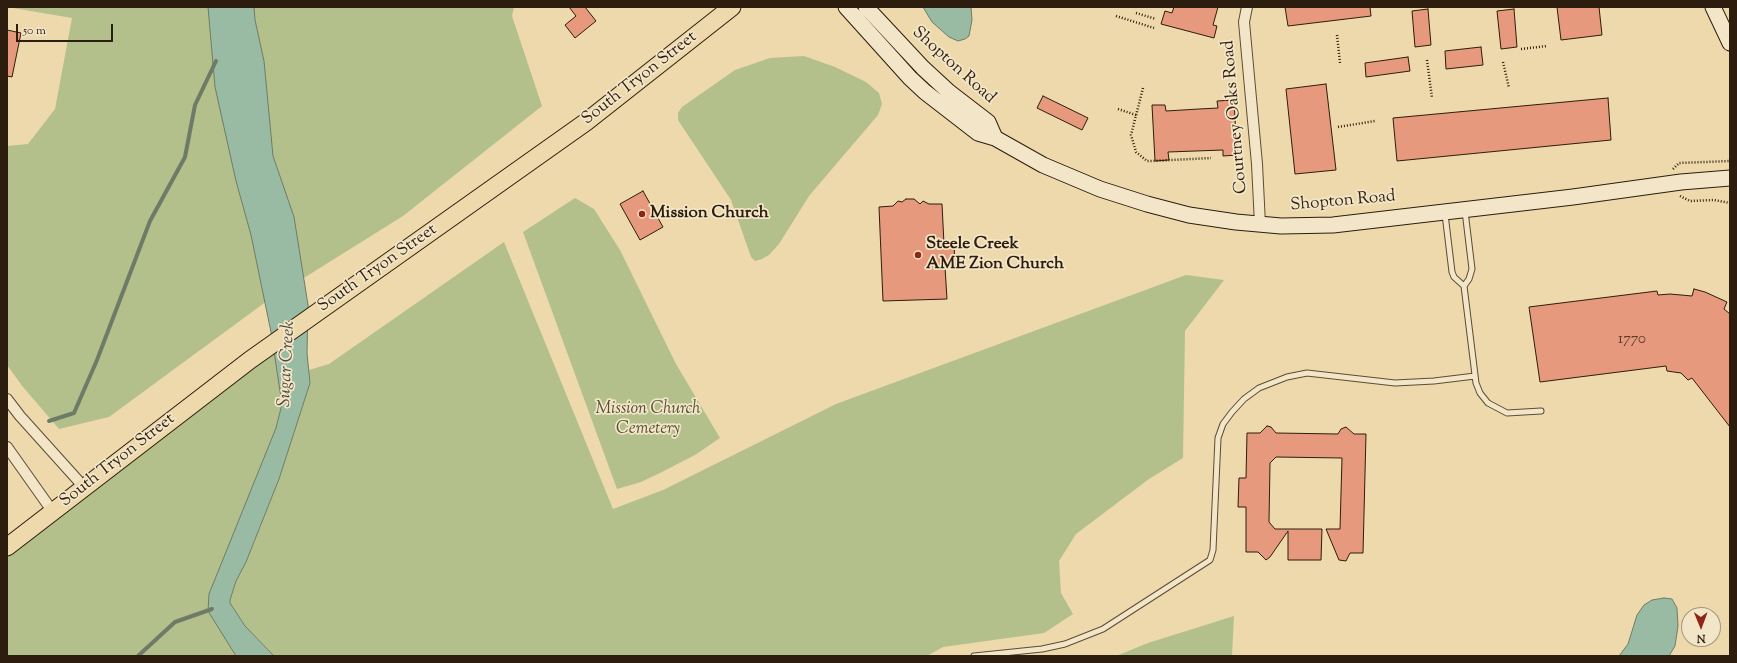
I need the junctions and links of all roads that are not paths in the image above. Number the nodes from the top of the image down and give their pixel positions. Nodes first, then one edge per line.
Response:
1 (732, 7) edge
2 (846, 7) edge
3 (866, 7) edge
4 (1247, 7) edge
5 (1713, 7) edge
6 (1730, 44) edge
7 (995, 138) junction
8 (1730, 178) edge
9 (1709, 179) junction
10 (1730, 185) edge
11 (1465, 209) junction
12 (1444, 211) junction
13 (1260, 224) junction
14 (1464, 286) junction
15 (1475, 376) junction
16 (7, 399) edge
17 (1541, 411) dead end
18 (7, 447) edge
19 (84, 486) junction
20 (53, 512) junction
21 (7, 547) edge
22 (974, 656) edge

1 - 19 main road, South Tryon Street
2 - 7 street, Shopton Road
3 - 7 street, Shopton Road
4 - 13 street, Courtney Oaks Road
5 - 6 street
7 - 13 street, Shopton Road
8 - 9 street, Shopton Road
9 - 10 street, Shopton Road
9 - 11 street, Shopton Road
11 - 12 street, Shopton Road
11 - 14 lane
12 - 13 street, Shopton Road
12 - 14 lane
14 - 15 lane
15 - 17 lane
15 - 22 lane
16 - 19 street
18 - 20 street
19 - 20 main road, South Tryon Street
20 - 21 main road, South Tryon Street

